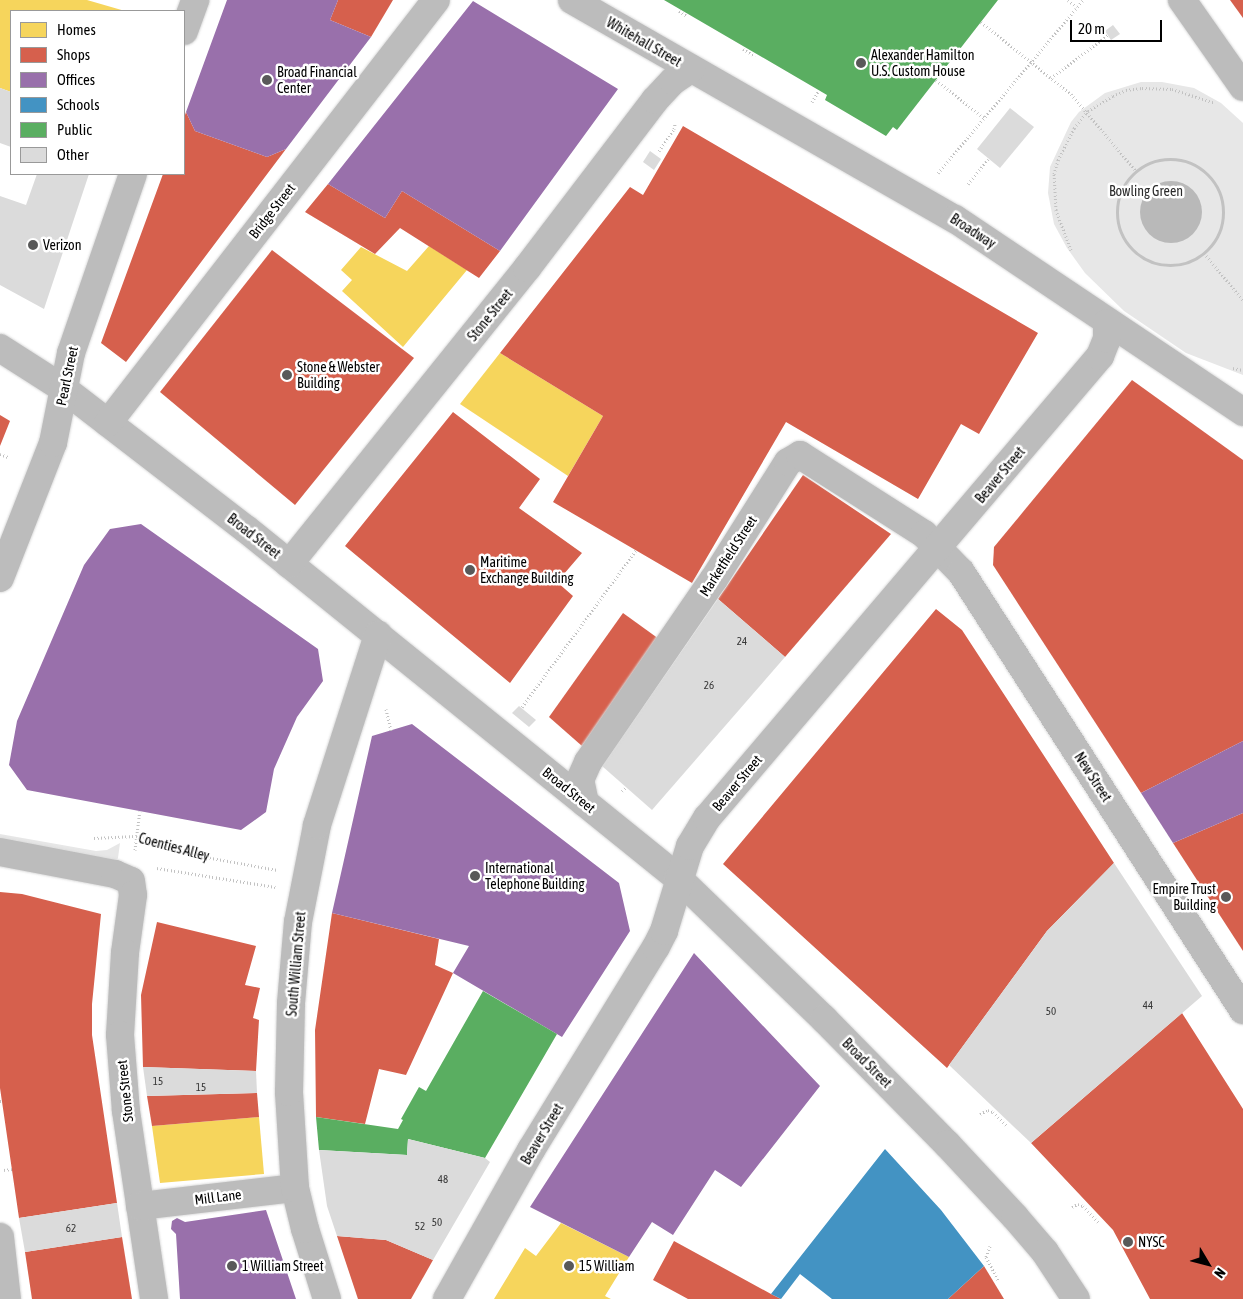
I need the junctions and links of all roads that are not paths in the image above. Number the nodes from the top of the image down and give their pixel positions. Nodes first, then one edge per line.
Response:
1 (195, 0) edge
2 (436, 0) edge
3 (572, 0) edge
4 (1182, 0) edge
5 (185, 28) edge
6 (691, 69) junction
7 (1243, 87) edge
8 (133, 175) edge
9 (1107, 322) junction
10 (0, 348) edge
11 (64, 390) junction
12 (1243, 412) edge
13 (108, 423) junction
14 (938, 547) junction
15 (289, 564) junction
16 (0, 578) edge
17 (378, 635) junction
18 (585, 802) junction
19 (0, 852) edge
20 (678, 878) junction
21 (1243, 1010) edge
22 (296, 1188) junction
23 (140, 1206) junction
24 (0, 1237) edge
25 (7, 1299) edge
26 (154, 1299) edge
27 (327, 1299) edge
28 (446, 1299) edge
29 (1076, 1299) edge

1 - 5 street
2 - 13 street, Bridge Street
3 - 6 street, Whitehall Street
4 - 7 street
6 - 9 street, Broadway
6 - 15 street, Stone Street
8 - 11 street, Pearl Street
9 - 12 street, Broadway
9 - 14 street, Beaver Street
10 - 11 street, Broad Street
11 - 13 street, Broad Street
11 - 16 street, Pearl Street
13 - 15 street, Broad Street
14 - 18 street, Marketfield Street
14 - 20 street, Beaver Street
14 - 21 street, New Street
15 - 17 street, Broad Street
17 - 18 street, Broad Street
17 - 22 street, South William Street
18 - 20 street, Broad Street
19 - 23 street, Stone Street
20 - 28 street, Beaver Street
20 - 29 street, Broad Street
22 - 23 street, Mill Lane
22 - 27 street, South William Street
23 - 26 street, Stone Street
24 - 25 street

